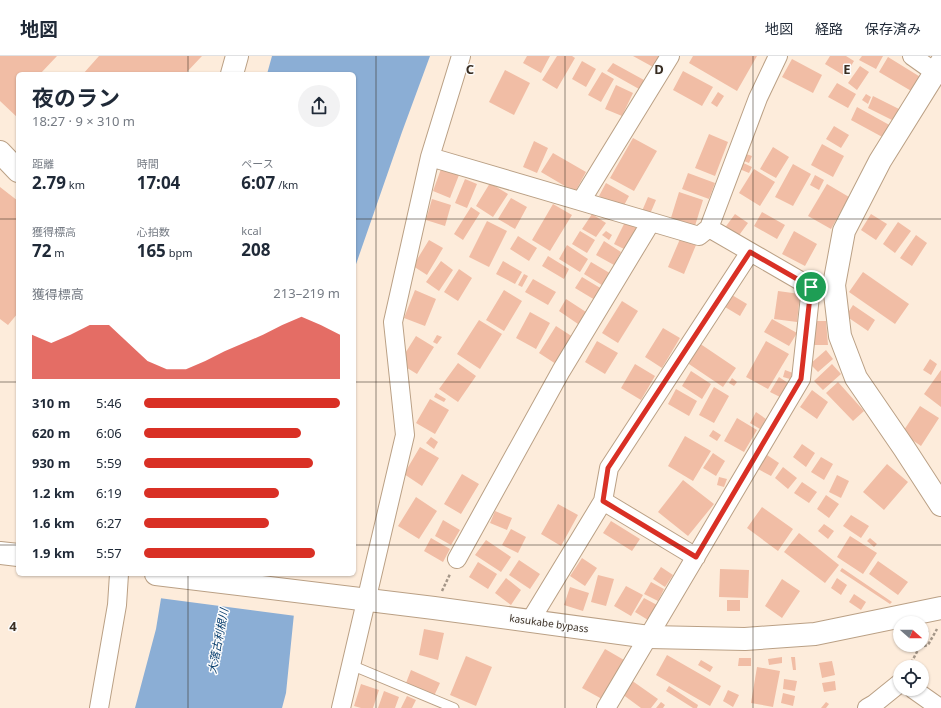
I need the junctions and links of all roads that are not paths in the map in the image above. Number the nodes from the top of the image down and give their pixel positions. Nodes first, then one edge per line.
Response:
1 (238, 56) edge
2 (461, 56) edge
3 (670, 56) edge
4 (778, 56) edge
5 (912, 56) edge
6 (940, 66) edge
7 (233, 72) edge
8 (0, 152) edge
9 (430, 157) junction
10 (16, 169) edge
11 (581, 201) junction
12 (651, 222) junction
13 (708, 228) junction
14 (750, 252) junction
15 (834, 285) junction
16 (811, 287) junction
17 (603, 501) junction
18 (941, 505) edge
19 (0, 553) edge
20 (16, 555) edge
21 (696, 557) junction
22 (456, 559) road end
23 (119, 576) edge
24 (172, 576) edge
25 (356, 599) junction
26 (941, 608) edge
27 (530, 621) junction
28 (649, 637) junction
29 (351, 665) junction
30 (893, 689) edge
31 (923, 696) edge
32 (99, 708) edge
33 (341, 708) edge
34 (454, 708) edge
35 (606, 708) edge
36 (867, 708) edge
37 (940, 708) edge

1 - 7 main road
2 - 9 street
3 - 11 street
4 - 13 street
5 - 6 street
6 - 15 main road
8 - 10 main road
9 - 11 street
9 - 25 street
11 - 12 street
12 - 13 street
12 - 22 street
13 - 14 street
14 - 16 street
14 - 17 street
15 - 16 street
15 - 18 main road
16 - 21 street
17 - 21 street
17 - 27 street
19 - 20 main road
21 - 28 street
23 - 32 street
24 - 25 main road, kasukabe bypass
25 - 27 main road, kasukabe bypass
25 - 29 street
26 - 28 main road, kasukabe bypass
27 - 28 main road, kasukabe bypass
28 - 35 street
29 - 33 street
29 - 34 lane
30 - 36 street
31 - 37 street

